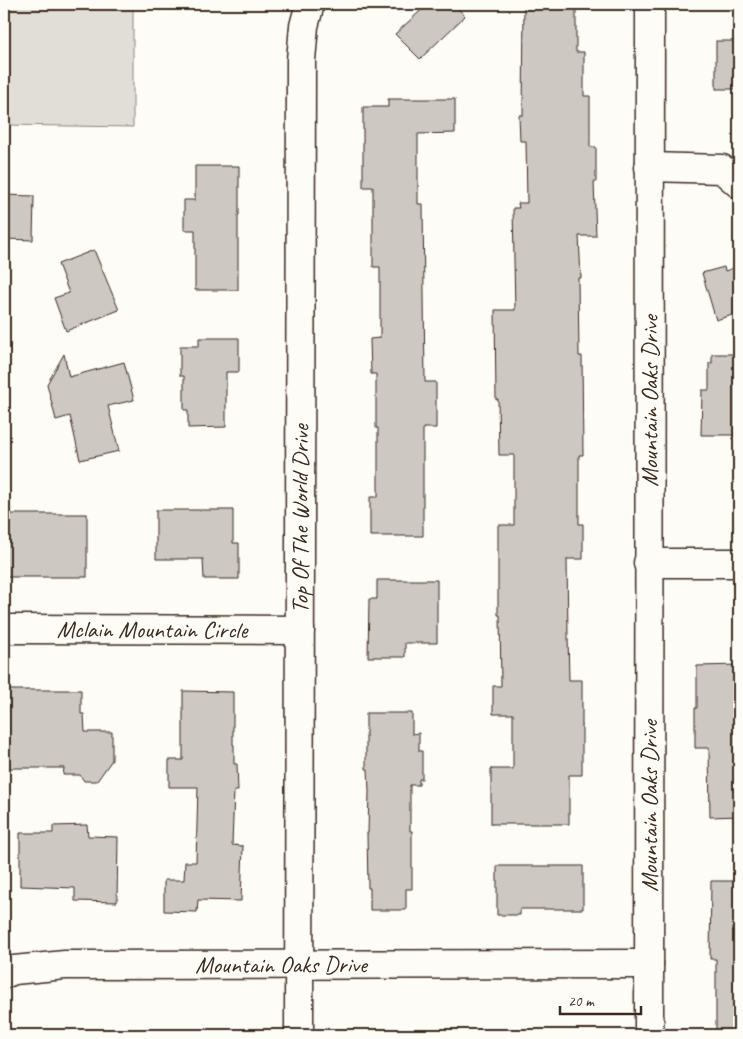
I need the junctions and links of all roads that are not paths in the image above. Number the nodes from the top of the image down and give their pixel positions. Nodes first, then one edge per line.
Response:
1 (310, 4) edge
2 (650, 4) edge
3 (650, 168) junction
4 (739, 184) edge
5 (648, 563) junction
6 (739, 563) edge
7 (4, 629) edge
8 (300, 630) junction
9 (299, 964) junction
10 (649, 964) junction
11 (4, 974) edge
12 (299, 1035) edge
13 (649, 1035) edge

1 - 8 street, Top Of The World Drive
2 - 3 street, Mountain Oaks Drive
3 - 4 street
3 - 5 street, Mountain Oaks Drive
5 - 6 street
5 - 10 street, Mountain Oaks Drive
7 - 8 street, Mclain Mountain Circle
8 - 9 street, Top Of The World Drive
9 - 10 street, Mountain Oaks Drive
9 - 11 street, Mountain Oaks Drive
9 - 12 street, Top Of The World Drive
10 - 13 street

